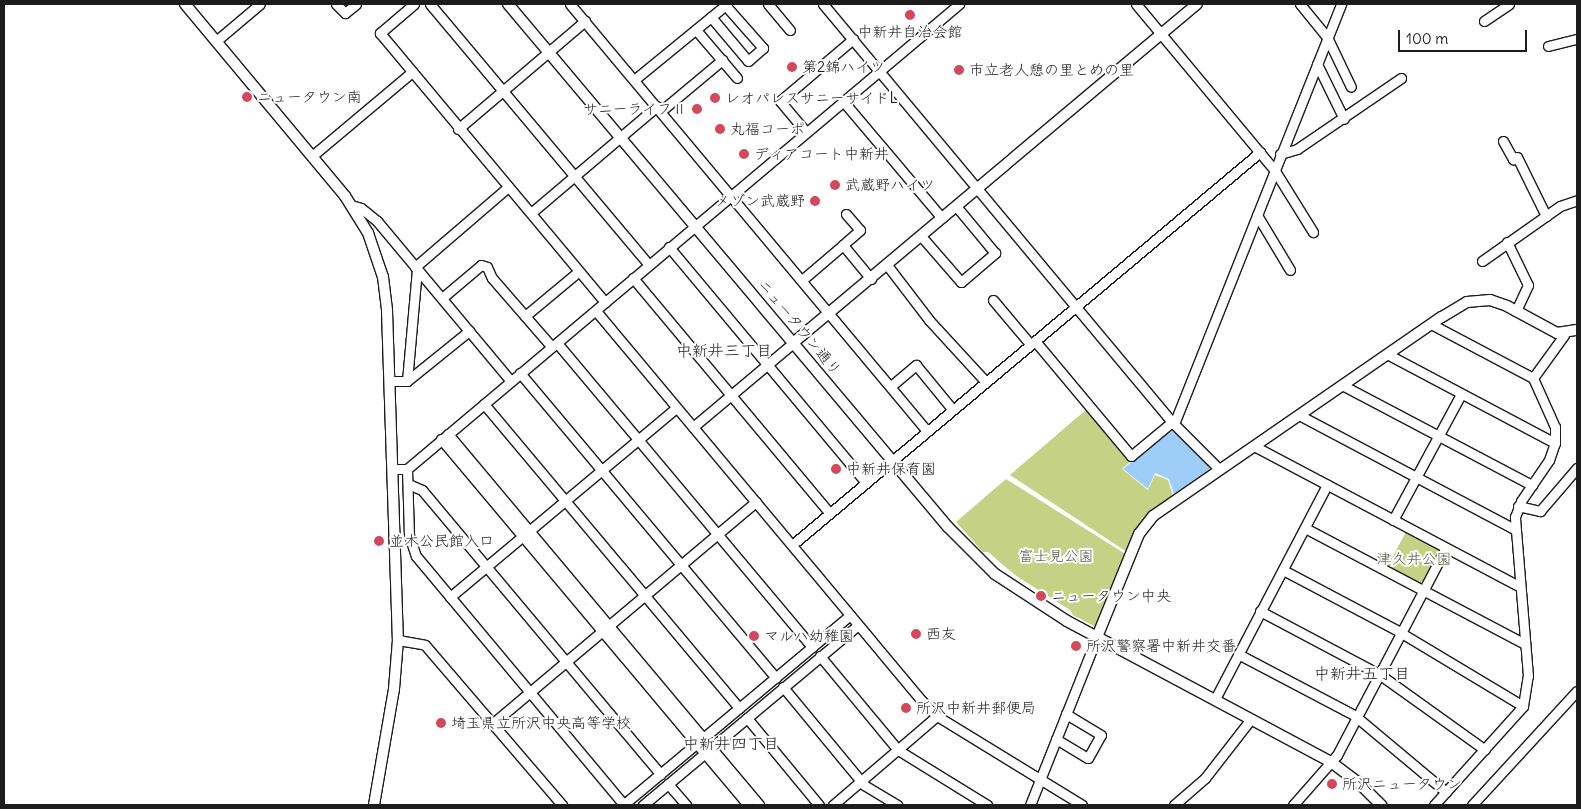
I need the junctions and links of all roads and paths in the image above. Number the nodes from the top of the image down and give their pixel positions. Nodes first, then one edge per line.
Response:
1 (185, 4) edge
2 (260, 4) edge
3 (336, 4) edge
4 (356, 4) edge
5 (414, 4) edge
6 (430, 4) edge
7 (508, 4) edge
8 (570, 4) edge
9 (726, 4) edge
10 (768, 4) edge
11 (823, 4) edge
12 (959, 4) edge
13 (1136, 4) edge
14 (1197, 4) edge
15 (1300, 4) edge
16 (1341, 4) edge
17 (1509, 4) edge
18 (711, 17) junction
19 (585, 21) junction
20 (1484, 21) dead end
21 (696, 30) junction
22 (790, 30) dead end
23 (1162, 34) junction
24 (1327, 38) junction
25 (853, 39) junction
26 (1577, 39) edge
27 (216, 41) junction
28 (1548, 46) dead end
29 (549, 52) junction
30 (722, 60) junction
31 (1317, 64) junction
32 (879, 70) junction
33 (412, 72) junction
34 (737, 78) dead end
35 (1401, 78) dead end
36 (634, 80) junction
37 (1351, 87) dead end
38 (503, 91) junction
39 (843, 101) junction
40 (659, 109) junction
41 (1344, 119) junction
42 (458, 129) junction
43 (806, 132) junction
44 (621, 138) junction
45 (1503, 141) dead end
46 (1260, 152) junction
47 (1280, 154) junction
48 (312, 156) junction
49 (1275, 171) junction
50 (574, 177) junction
51 (508, 187) junction
52 (978, 189) junction
53 (732, 196) junction
54 (1577, 200) edge
55 (351, 205) junction
56 (956, 206) junction
57 (531, 213) junction
58 (846, 214) dead end
59 (1257, 215) junction
60 (1546, 216) junction
61 (942, 218) junction
62 (695, 226) junction
63 (1313, 232) dead end
64 (921, 236) junction
65 (1507, 242) junction
66 (843, 245) junction
67 (669, 247) junction
68 (1482, 261) dead end
69 (648, 264) junction
70 (887, 265) junction
71 (416, 268) junction
72 (1290, 270) dead end
73 (579, 271) junction
74 (633, 278) junction
75 (871, 279) junction
76 (802, 280) junction
77 (442, 298) junction
78 (992, 300) dead end
79 (606, 302) junction
80 (1076, 306) junction
81 (596, 310) junction
82 (1516, 311) junction
83 (830, 313) junction
84 (526, 316) junction
85 (1430, 324) junction
86 (1577, 330) edge
87 (468, 331) junction
88 (1564, 334) junction
89 (794, 343) junction
90 (1033, 343) junction
91 (554, 345) junction
92 (1387, 354) junction
93 (768, 365) junction
94 (520, 373) junction
95 (1533, 378) junction
96 (407, 380) junction
97 (389, 381) junction
98 (511, 381) junction
99 (986, 382) junction
100 (1342, 385) junction
101 (891, 386) junction
102 (1461, 394) junction
103 (730, 396) junction
104 (484, 404) junction
105 (676, 408) junction
106 (953, 410) junction
107 (1299, 415) junction
108 (1173, 423) junction
109 (693, 427) junction
110 (927, 431) junction
111 (444, 436) junction
112 (1438, 436) junction
113 (638, 440) junction
114 (1555, 443) junction
115 (1254, 446) junction
116 (892, 461) junction
117 (1577, 468) edge
118 (392, 469) junction
119 (407, 469) junction
120 (1220, 469) junction
121 (601, 470) junction
122 (1416, 478) junction
123 (866, 483) junction
124 (408, 484) junction
125 (1327, 485) junction
126 (1532, 485) junction
127 (565, 500) junction
128 (756, 502) junction
129 (1518, 506) junction
130 (829, 512) junction
131 (1393, 520) junction
132 (1305, 528) junction
133 (1514, 529) junction
134 (526, 533) junction
135 (717, 535) junction
136 (792, 546) junction
137 (1446, 549) junction
138 (681, 565) junction
139 (486, 567) junction
140 (1283, 570) junction
141 (1520, 587) junction
142 (1424, 590) junction
143 (645, 596) junction
144 (450, 597) junction
145 (1260, 611) junction
146 (850, 615) junction
147 (858, 625) junction
148 (605, 628) junction
149 (1402, 633) junction
150 (1097, 637) junction
151 (398, 640) junction
152 (1523, 642) junction
153 (812, 647) junction
154 (1238, 654) junction
155 (820, 656) junction
156 (566, 661) junction
157 (1380, 674) junction
158 (776, 678) junction
159 (783, 687) junction
160 (1577, 691) edge
161 (530, 692) junction
162 (1214, 699) junction
163 (1523, 706) junction
164 (738, 708) junction
165 (1066, 714) junction
166 (938, 716) junction
167 (747, 718) junction
168 (1357, 718) junction
169 (1251, 719) junction
170 (492, 724) junction
171 (1056, 739) junction
172 (700, 741) junction
173 (898, 750) junction
174 (1485, 750) junction
175 (707, 751) junction
176 (1331, 762) junction
177 (660, 774) junction
178 (1040, 780) junction
179 (861, 781) junction
180 (668, 784) junction
181 (1446, 792) junction
182 (374, 805) edge
183 (562, 805) edge
184 (623, 805) edge
185 (643, 805) edge
186 (686, 805) edge
187 (748, 805) edge
188 (759, 805) edge
189 (819, 805) edge
190 (832, 805) edge
191 (897, 805) edge
192 (987, 805) edge
193 (1030, 805) edge
194 (1082, 805) edge
195 (1174, 805) edge
196 (1293, 805) edge
197 (1381, 805) edge
198 (1434, 805) edge
199 (1472, 805) edge

1 - 27 street
2 - 27 street
3 - 4 street
5 - 33 street
6 - 38 street
7 - 29 street, ニュータウン通り
8 - 19 street
9 - 18 street
9 - 18 street
10 - 22 street
11 - 25 street
12 - 32 street
13 - 23 street
14 - 23 street
15 - 24 street
16 - 24 street
17 - 20 street
18 - 21 street
19 - 29 street
19 - 36 street
21 - 30 street
21 - 36 street
23 - 46 street
23 - 52 street
24 - 31 street
24 - 37 street
25 - 32 street
25 - 43 street
26 - 28 street
27 - 48 street
29 - 38 street
29 - 44 street, ニュータウン通り
30 - 34 street
30 - 40 street
31 - 41 street
31 - 47 street
32 - 39 street
32 - 52 street
33 - 42 street
33 - 48 street
35 - 41 street
36 - 40 street
38 - 42 street
38 - 50 street
39 - 43 street
39 - 61 street
40 - 44 street
40 - 53 street
41 - 47 street
42 - 51 street
43 - 53 street
44 - 50 street
44 - 62 street, ニュータウン通り
45 - 60 street
46 - 49 street
46 - 80 street
47 - 49 street
48 - 55 street
49 - 59 street
49 - 63 street
50 - 57 street
50 - 69 street
51 - 57 street
51 - 71 street
52 - 56 street
52 - 80 street
53 - 62 street
53 - 76 street
54 - 60 street
55 - 71 street
55 - 97 street
56 - 61 street
56 - 64 street
57 - 73 street
58 - 66 street
59 - 72 street
59 - 108 street
60 - 65 street
61 - 64 street
62 - 67 street
62 - 89 street, ニュータウン通り
64 - 70 street
65 - 68 street
65 - 82 street
66 - 75 street
66 - 76 street
67 - 69 street
67 - 93 street
69 - 74 street
70 - 75 street
70 - 99 street
71 - 77 street
71 - 96 street
73 - 79 street
73 - 84 street
74 - 79 street
74 - 103 street
75 - 83 street
76 - 83 street
77 - 84 street
77 - 87 street
78 - 90 street
79 - 81 street
80 - 90 street
80 - 108 street
81 - 91 street
81 - 105 street
82 - 85 street
82 - 88 street
83 - 89 street
83 - 101 street
84 - 91 street
85 - 92 street
85 - 95 street
86 - 88 street
87 - 96 street
87 - 98 street
88 - 95 street
89 - 93 street
89 - 116 street, ニュータウン通り
90 - 99 street
90 - 108 street
91 - 94 street
91 - 113 street
92 - 100 street
92 - 102 street
93 - 103 street
93 - 123 street
94 - 98 street
94 - 121 street
95 - 114 street
96 - 97 street
97 - 118 street
98 - 104 street
99 - 106 street
100 - 107 street
100 - 112 street
101 - 106 street
101 - 110 street
102 - 112 street
102 - 114 street
103 - 109 street
103 - 130 street
104 - 111 street
104 - 127 street
105 - 109 street
105 - 113 street
106 - 110 street
107 - 115 street
107 - 122 street
108 - 120 street
109 - 128 street
110 - 116 street
111 - 119 street
111 - 134 street
112 - 122 street
112 - 126 street
113 - 121 street
113 - 135 street
114 - 126 street
115 - 120 street
115 - 125 street
116 - 123 street
116 - 150 street, ニュータウン通り
117 - 129 street
118 - 119 street
118 - 151 street
119 - 124 street
120 - 150 street
121 - 127 street
121 - 138 street
122 - 131 street
122 - 133 street
123 - 130 street
124 - 139 street
124 - 144 street
125 - 131 street
125 - 132 street
126 - 129 street
127 - 134 street
127 - 143 street
128 - 135 street
128 - 136 street
129 - 133 street
130 - 136 street
131 - 137 street
132 - 140 street
132 - 142 street
133 - 141 street
134 - 139 street
134 - 148 street
135 - 138 street
135 - 153 street
136 - 146 street
137 - 141 street
137 - 142 street
138 - 143 street
138 - 158 street
139 - 144 street
139 - 156 street
140 - 145 street
140 - 149 street
141 - 152 street
142 - 149 street
142 - 152 street
143 - 148 street
143 - 164 street
144 - 161 street
145 - 154 street
145 - 157 street
146 - 147 street
146 - 153 street
147 - 155 street
147 - 166 street
148 - 156 street
148 - 172 street
149 - 157 street
149 - 163 street
150 - 162 street, ニュータウン通り
150 - 165 street
151 - 170 street
151 - 182 street
152 - 163 street
153 - 158 street
154 - 162 street
154 - 168 street
155 - 159 street
155 - 173 street
156 - 161 street
156 - 177 street
157 - 168 street
157 - 174 street
158 - 164 street
159 - 167 street
159 - 179 street
160 - 199 street
161 - 170 street
161 - 184 street
162 - 169 street, ニュータウン通り
163 - 174 street
164 - 172 street
165 - 171 street
165 - 171 street
166 - 173 street
166 - 178 street
167 - 175 street
167 - 189 street
168 - 176 street
168 - 181 street
169 - 176 street, ニュータウン通り
169 - 195 street
170 - 183 street
171 - 178 street
172 - 175 street
172 - 177 street
173 - 179 street
173 - 192 street
174 - 181 street
175 - 180 street
175 - 187 street
175 - 188 street
176 - 196 street
176 - 197 street, ニュータウン通り
177 - 184 street
178 - 193 street
178 - 194 street
179 - 190 street
179 - 191 street
180 - 185 street
180 - 186 street
181 - 198 street

